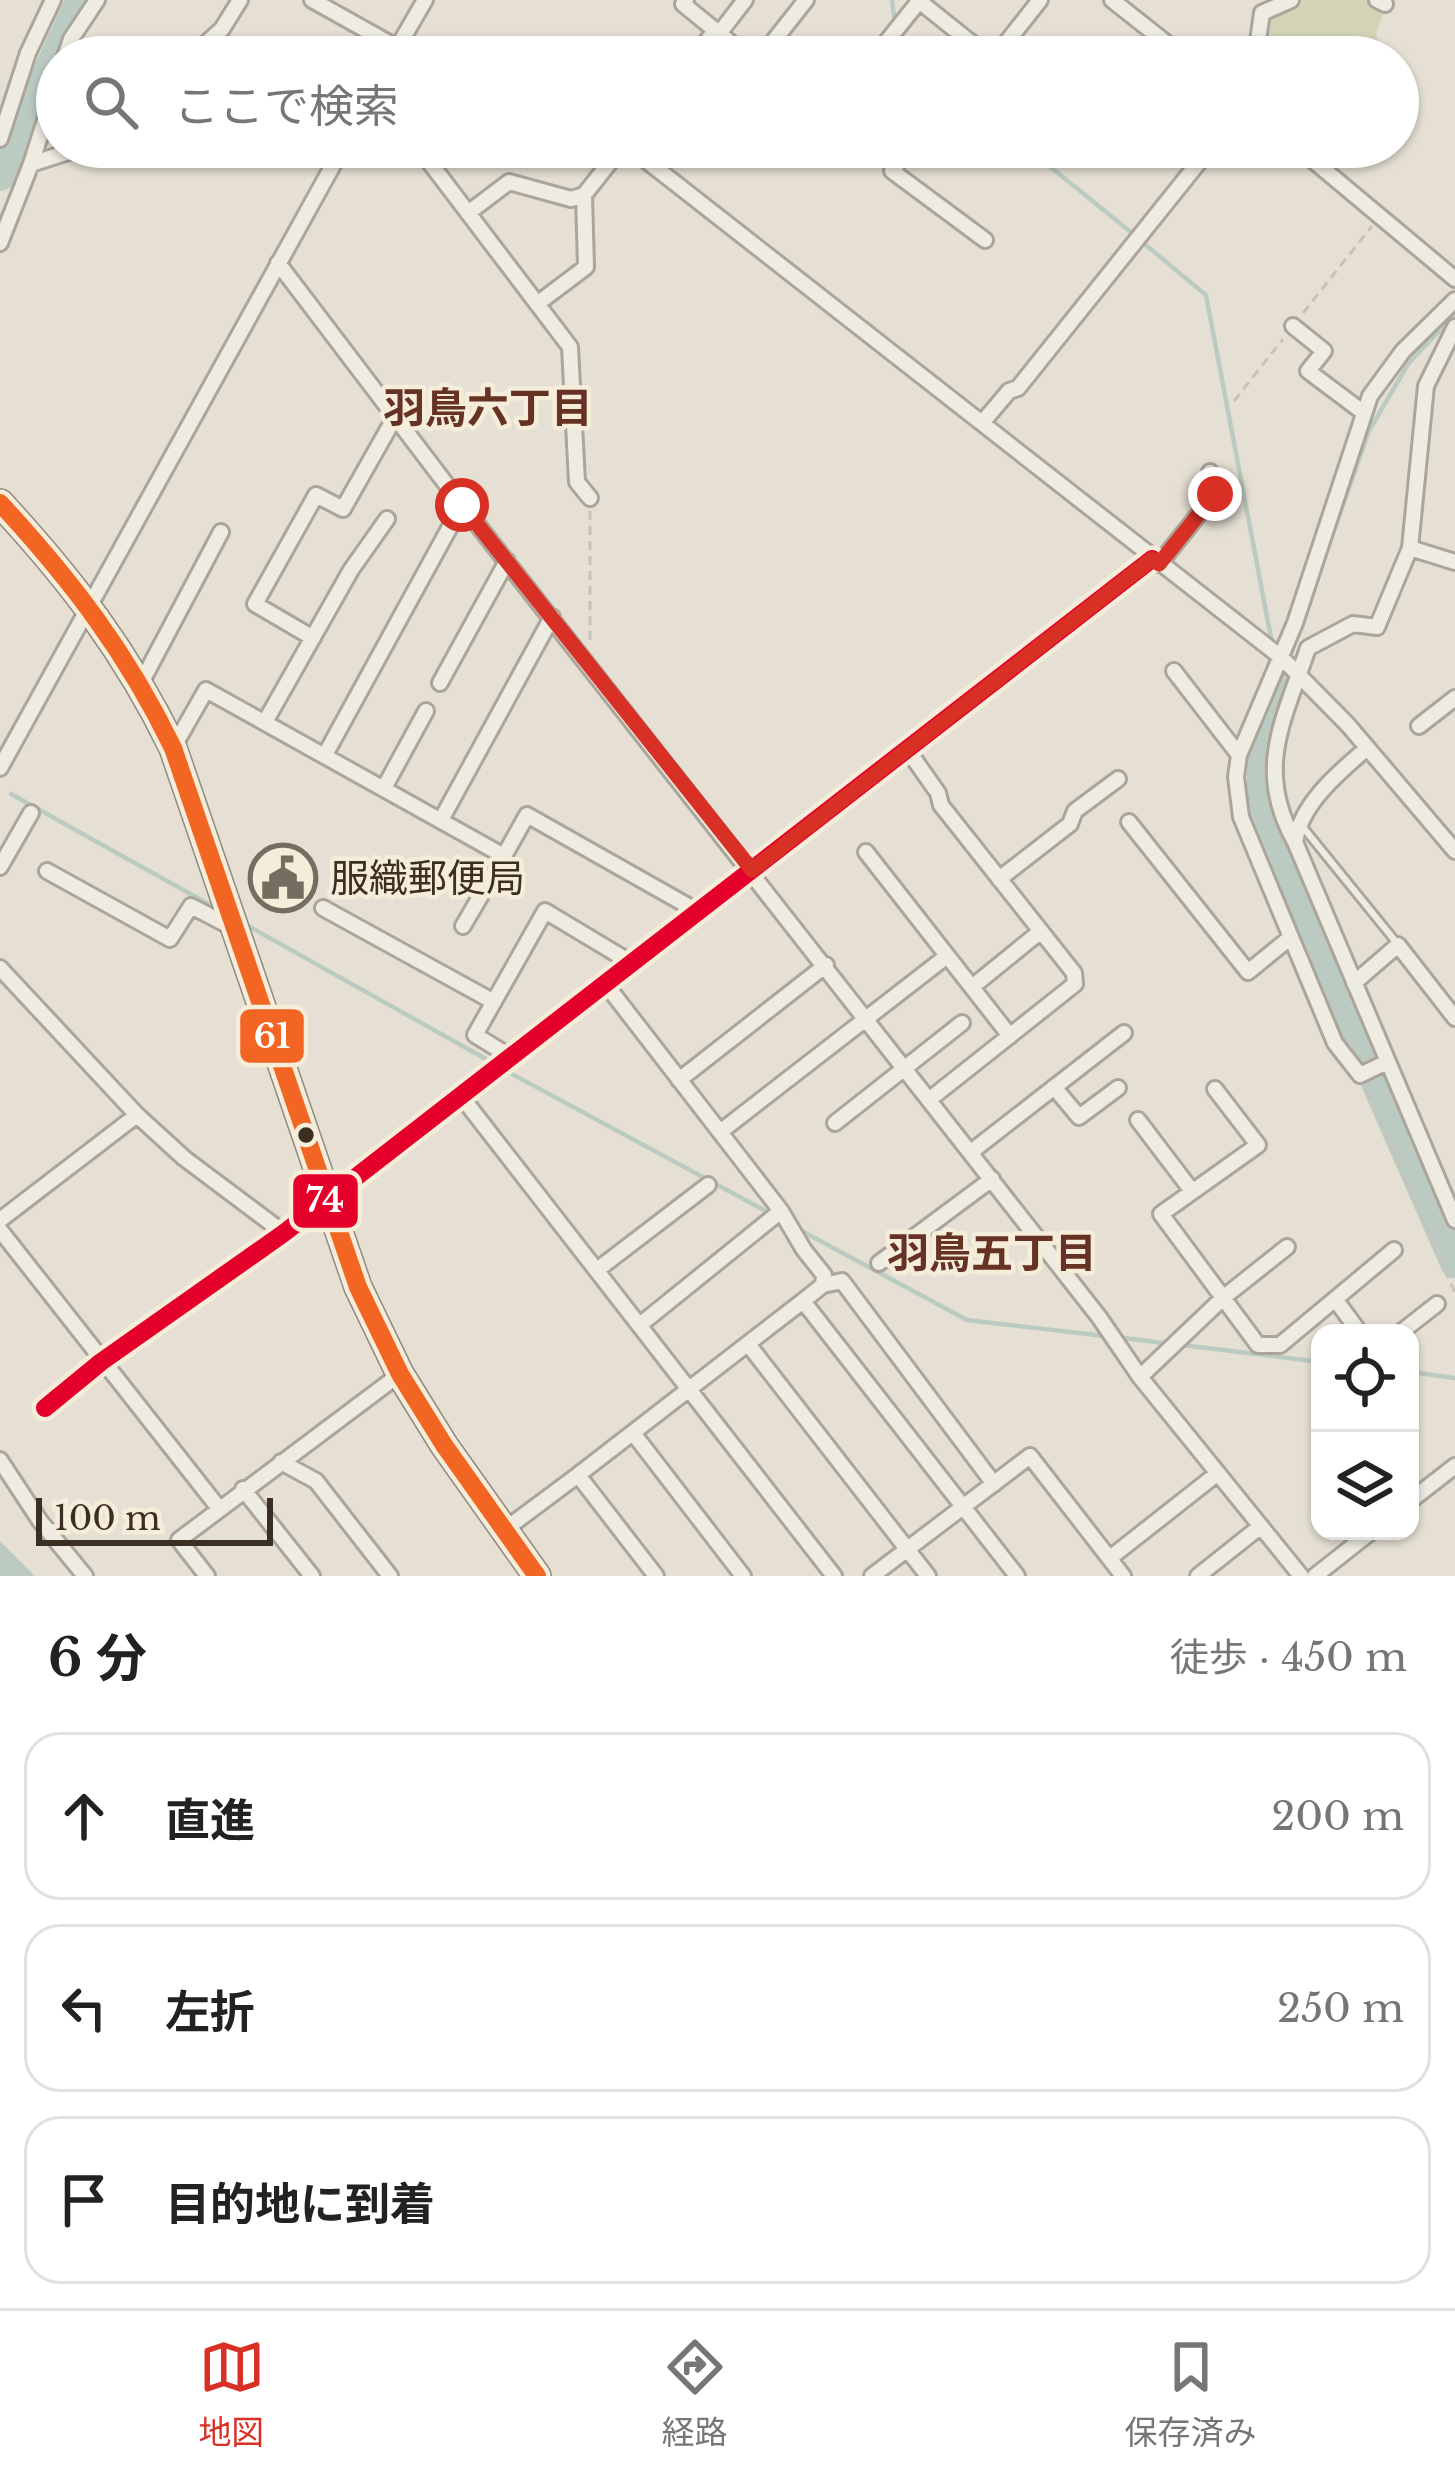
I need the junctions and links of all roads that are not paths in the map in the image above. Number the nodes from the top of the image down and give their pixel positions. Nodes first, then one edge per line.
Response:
1 (53, 0) edge
2 (97, 0) edge
3 (240, 0) edge
4 (312, 0) edge
5 (425, 0) edge
6 (686, 0) edge
7 (745, 0) edge
8 (806, 0) edge
9 (919, 0) edge
10 (1040, 0) edge
11 (1112, 0) edge
12 (1145, 0) edge
13 (1292, 0) edge
14 (1132, 16) junction
15 (716, 34) junction
16 (36, 36) edge
17 (36, 36) edge
18 (73, 36) edge
19 (213, 36) edge
20 (369, 36) edge
21 (404, 36) edge
22 (719, 36) edge
23 (777, 36) edge
24 (891, 36) edge
25 (965, 36) edge
26 (1010, 36) edge
27 (1157, 36) edge
28 (1259, 36) edge
29 (0, 139) edge
30 (36, 151) edge
31 (36, 163) edge
32 (32, 164) junction
33 (331, 168) edge
34 (434, 168) edge
35 (608, 168) edge
36 (653, 168) edge
37 (894, 168) edge
38 (1188, 168) edge
39 (1323, 168) edge
40 (584, 195) junction
41 (468, 213) junction
42 (986, 240) dead end
43 (0, 243) edge
44 (278, 263) junction
45 (1455, 279) edge
46 (537, 304) junction
47 (1453, 315) edge
48 (1293, 326) road end
49 (1364, 413) junction
50 (395, 417) junction
51 (982, 423) junction
52 (1210, 472) dead end
53 (590, 498) road end
54 (0, 503) edge
55 (462, 505) junction
56 (387, 519) dead end
57 (220, 532) dead end
58 (1410, 548) junction
59 (507, 561) junction
60 (1155, 561) junction
61 (1455, 562) edge
62 (90, 605) junction
63 (552, 617) junction
64 (313, 638) junction
65 (1282, 658) junction
66 (1174, 671) dead end
67 (1299, 675) junction
68 (141, 683) junction
69 (440, 683) dead end
70 (1455, 698) edge
71 (426, 711) dead end
72 (265, 722) junction
73 (1419, 725) dead end
74 (172, 748) junction
75 (907, 749) junction
76 (1366, 749) junction
77 (325, 755) junction
78 (1239, 755) junction
79 (0, 768) edge
80 (1118, 778) dead end
81 (384, 788) junction
82 (31, 813) dead end
83 (441, 820) junction
84 (1129, 822) dead end
85 (1299, 824) junction
86 (1295, 842) junction
87 (1455, 851) edge
88 (866, 852) dead end
89 (504, 856) junction
90 (0, 867) edge
91 (752, 870) junction
92 (47, 871) dead end
93 (999, 879) junction
94 (323, 908) dead end
95 (698, 911) junction
96 (463, 926) dead end
97 (236, 930) junction
98 (1041, 931) junction
99 (1291, 937) junction
100 (1398, 945) junction
101 (947, 956) junction
102 (630, 962) junction
103 (826, 965) junction
104 (0, 968) edge
105 (604, 982) junction
106 (1354, 983) junction
107 (972, 987) junction
108 (494, 1002) junction
109 (866, 1017) junction
110 (1455, 1018) edge
111 (962, 1023) dead end
112 (1124, 1033) dead end
113 (1010, 1036) junction
114 (511, 1057) junction
115 (1387, 1062) junction
116 (906, 1068) junction
117 (680, 1080) junction
118 (1054, 1087) junction
119 (1118, 1088) dead end
120 (1215, 1089) dead end
121 (461, 1096) junction
122 (930, 1100) junction
123 (137, 1114) junction
124 (1138, 1120) dead end
125 (835, 1123) dead end
126 (721, 1132) junction
127 (970, 1152) junction
128 (992, 1178) junction
129 (708, 1185) dead end
130 (1192, 1191) junction
131 (328, 1196) junction
132 (781, 1210) junction
133 (0, 1220) edge
134 (1455, 1220) edge
135 (0, 1230) edge
136 (284, 1232) junction
137 (1287, 1247) dead end
138 (1394, 1250) dead end
139 (879, 1264) dead end
140 (598, 1270) junction
141 (823, 1285) junction
142 (1224, 1297) junction
143 (1335, 1299) junction
144 (803, 1301) junction
145 (1437, 1304) dead end
146 (640, 1324) junction
147 (1353, 1324) edge
148 (1411, 1324) edge
149 (748, 1344) junction
150 (101, 1362) junction
151 (400, 1374) junction
152 (1140, 1377) junction
153 (691, 1389) junction
154 (45, 1408) dead end
155 (633, 1433) junction
156 (0, 1460) edge
157 (281, 1462) junction
158 (1455, 1466) edge
159 (1218, 1473) junction
160 (578, 1474) junction
161 (994, 1484) junction
162 (244, 1489) junction
163 (1419, 1495) edge
164 (962, 1505) junction
165 (218, 1507) junction
166 (1261, 1526) junction
167 (502, 1531) junction
168 (1361, 1540) edge
169 (906, 1549) junction
170 (1110, 1558) junction
171 (85, 1576) edge
172 (207, 1576) edge
173 (312, 1576) edge
174 (390, 1576) edge
175 (537, 1576) edge
176 (656, 1576) edge
177 (743, 1576) edge
178 (834, 1576) edge
179 (872, 1576) edge
180 (928, 1576) edge
181 (1017, 1576) edge
182 (1124, 1576) edge
183 (1198, 1576) edge
184 (1301, 1576) edge
185 (1315, 1576) edge

1 - 16 street
2 - 18 street
3 - 19 street
4 - 20 street
5 - 21 street
6 - 15 street
7 - 15 street
8 - 23 street
9 - 24 street
9 - 25 street
10 - 26 street
11 - 14 street
12 - 14 street
13 - 28 street
14 - 27 street
15 - 22 street
17 - 29 street
30 - 32 street
31 - 32 street
32 - 43 street
33 - 44 street
34 - 41 street
35 - 40 street
36 - 51 street
37 - 42 street
38 - 51 street
39 - 45 street
40 - 41 street
40 - 46 street
41 - 46 street
44 - 50 street
44 - 62 street
46 - 53 street
47 - 49 street
47 - 58 street
48 - 49 street
49 - 65 street
50 - 55 street
50 - 64 street
51 - 60 street
52 - 60 street
54 - 62 highway
55 - 59 street
55 - 77 street
56 - 64 street
57 - 68 street
58 - 61 street
58 - 67 street
59 - 63 street
59 - 69 street
60 - 65 street
60 - 75 street
62 - 68 highway
62 - 79 street
63 - 83 street
63 - 91 street
64 - 72 street
65 - 67 street
65 - 78 street
66 - 78 street
67 - 76 street
67 - 86 street
68 - 74 highway
70 - 73 street
71 - 81 street
72 - 74 street
72 - 77 street
74 - 97 highway
75 - 91 street
75 - 93 street
76 - 85 street
76 - 87 street
77 - 81 street
78 - 99 street
80 - 93 street
81 - 83 street
82 - 90 street
83 - 89 street
84 - 99 street
85 - 86 street
85 - 100 lane
86 - 106 street
88 - 101 street
89 - 95 street
89 - 96 street
91 - 95 street
91 - 103 street
92 - 97 street
93 - 98 street
94 - 108 street
95 - 102 street
97 - 131 highway
98 - 107 street
98 - 113 street
99 - 115 street
100 - 106 street
100 - 110 street
101 - 107 street
101 - 109 street
102 - 105 street
102 - 108 street
103 - 109 street
103 - 117 street
104 - 123 street
105 - 114 street
105 - 117 street
106 - 115 street
107 - 113 street
108 - 114 street
109 - 116 street
109 - 126 street
111 - 116 street
112 - 118 street
113 - 122 street
114 - 121 street
115 - 134 street
116 - 122 street
116 - 125 street
117 - 126 street
118 - 119 street
118 - 127 street
120 - 130 street
121 - 131 street
121 - 140 street
122 - 127 street
123 - 133 street
123 - 136 street
124 - 130 street
126 - 132 street
127 - 128 street
128 - 139 street
128 - 152 street
129 - 140 street
130 - 142 street
131 - 136 street
131 - 151 highway
132 - 141 street
132 - 146 street
135 - 150 street
136 - 150 street
137 - 142 street
138 - 143 street
140 - 146 street
141 - 144 street
141 - 161 street
142 - 143 street
142 - 152 street
143 - 147 street
144 - 149 street
144 - 164 street
145 - 148 street
146 - 153 street
149 - 153 street
149 - 169 street
150 - 154 street
150 - 165 street
151 - 157 street
151 - 167 highway
152 - 159 street
153 - 155 street
153 - 178 street
155 - 160 street
155 - 177 street
156 - 171 street
157 - 162 street
157 - 174 street
158 - 163 street
159 - 166 street
159 - 170 street
160 - 167 street
160 - 176 street
161 - 164 street
161 - 170 street
162 - 165 street
162 - 173 street
164 - 169 street
164 - 181 street
165 - 172 street
166 - 183 street
166 - 184 street
167 - 175 highway
168 - 185 street
169 - 179 street
169 - 180 street
170 - 182 street

